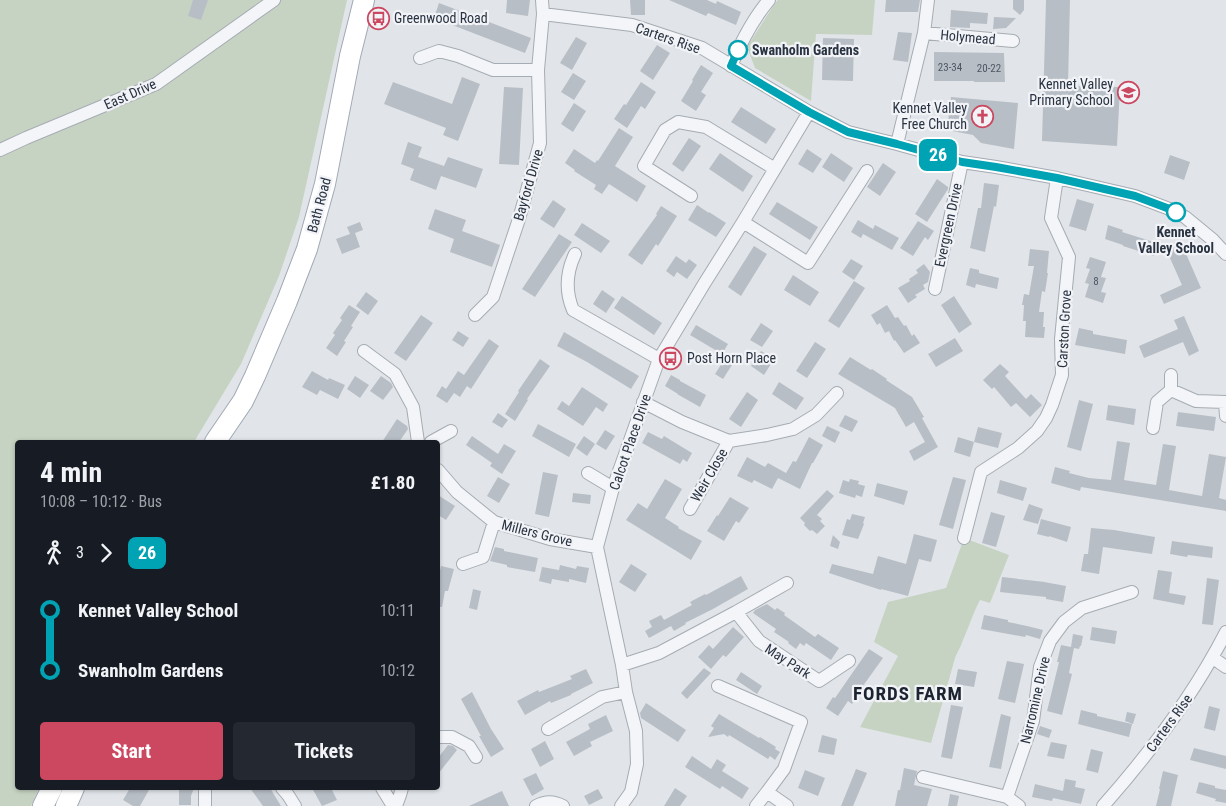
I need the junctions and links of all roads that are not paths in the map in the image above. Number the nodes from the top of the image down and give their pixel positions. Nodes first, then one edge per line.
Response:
1 (274, 0) edge
2 (364, 0) edge
3 (542, 0) edge
4 (769, 0) edge
5 (928, 0) edge
6 (543, 14) junction
7 (924, 33) junction
8 (1013, 41) dead end
9 (420, 58) dead end
10 (731, 66) junction
11 (538, 70) junction
12 (809, 112) junction
13 (897, 144) junction
14 (0, 150) edge
15 (962, 162) junction
16 (775, 169) junction
17 (867, 171) dead end
18 (1057, 178) junction
19 (691, 196) dead end
20 (743, 222) junction
21 (575, 254) dead end
22 (1226, 254) edge
23 (934, 289) dead end
24 (474, 314) dead end
25 (364, 351) dead end
26 (660, 358) junction
27 (1171, 375) dead end
28 (1172, 390) junction
29 (837, 393) dead end
30 (243, 401) junction
31 (643, 402) junction
32 (1226, 402) edge
33 (1226, 416) edge
34 (1153, 428) dead end
35 (451, 431) dead end
36 (216, 440) edge
37 (230, 440) edge
38 (418, 440) edge
39 (435, 440) edge
40 (728, 441) junction
41 (440, 472) edge
42 (588, 473) dead end
43 (613, 488) junction
44 (690, 509) dead end
45 (494, 522) junction
46 (964, 538) dead end
47 (597, 546) junction
48 (463, 564) dead end
49 (787, 583) dead end
50 (1132, 592) dead end
51 (736, 612) junction
52 (1226, 632) edge
53 (1213, 658) junction
54 (849, 661) dead end
55 (622, 665) junction
56 (1226, 667) edge
57 (718, 686) dead end
58 (626, 692) junction
59 (548, 729) dead end
60 (440, 737) edge
61 (476, 757) dead end
62 (923, 777) dead end
63 (51, 790) edge
64 (73, 790) edge
65 (205, 790) edge
66 (284, 790) edge
67 (383, 790) edge
68 (401, 790) edge
69 (767, 792) junction
70 (1007, 797) junction
71 (44, 806) edge
72 (66, 806) edge
73 (205, 806) edge
74 (295, 806) edge
75 (394, 806) edge
76 (536, 806) edge
77 (563, 806) edge
78 (621, 806) edge
79 (756, 806) edge
80 (787, 806) edge
81 (1019, 806) edge
82 (1103, 806) edge

1 - 14 street, East Drive
2 - 30 main road, Bath Road
3 - 6 street, Bayford Drive
4 - 10 street
5 - 7 street, Holymead
6 - 10 street, Carters Rise
6 - 11 street, Bayford Drive
7 - 8 street, Holymead
7 - 13 street, Holymead
9 - 11 street
10 - 12 street, Carters Rise
11 - 24 street, Bayford Drive
12 - 13 street, Carters Rise
12 - 16 street, Calcot Place Drive
13 - 15 street, Carters Rise
15 - 18 street, Carters Rise
15 - 23 street, Evergreen Drive
16 - 19 street
16 - 20 street, Calcot Place Drive
17 - 20 street
18 - 22 street, Carters Rise
18 - 46 street, Carston Grove
20 - 26 street, Calcot Place Drive
21 - 26 street
25 - 38 street
26 - 31 street, Calcot Place Drive
27 - 28 street
28 - 32 street
28 - 34 street
29 - 40 street
30 - 36 main road, Bath Road
30 - 37 main road, Bath Road
31 - 40 street
31 - 43 street, Calcot Place Drive
32 - 33 street
35 - 39 street
40 - 44 street, Weir Close
41 - 45 street, Millers Grove
42 - 43 street
43 - 47 street, Calcot Place Drive
45 - 47 street, Millers Grove
45 - 48 street
47 - 55 street, Calcot Place Drive
49 - 51 street
50 - 70 street, Narromine Drive
51 - 54 street, May Park
51 - 55 street
52 - 53 street, Carters Rise
53 - 56 street
53 - 82 street, Carters Rise
55 - 58 street, Calcot Place Drive
57 - 69 street
58 - 59 street
58 - 78 street, Calcot Place Drive
60 - 61 street
62 - 70 street
63 - 71 main road
64 - 72 main road
65 - 73 street
66 - 74 street
67 - 75 street
68 - 75 street
69 - 79 street
69 - 80 street
70 - 81 street
76 - 77 street

